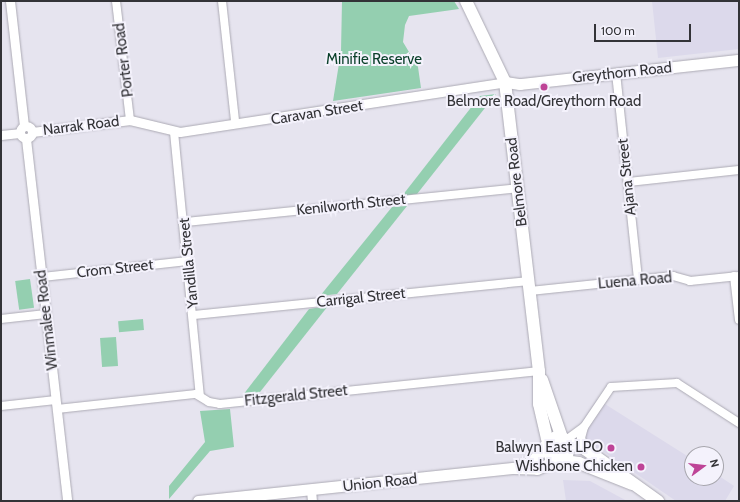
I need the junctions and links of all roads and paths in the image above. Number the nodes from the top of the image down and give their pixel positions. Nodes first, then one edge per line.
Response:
1 (10, 1) edge
2 (116, 1) edge
3 (222, 1) edge
4 (467, 1) edge
5 (739, 60) edge
6 (616, 73) junction
7 (505, 82) junction
8 (130, 120) junction
9 (235, 121) junction
10 (25, 132) junction
11 (174, 132) junction
12 (1, 135) edge
13 (739, 170) edge
14 (628, 182) junction
15 (518, 188) junction
16 (185, 222) junction
17 (188, 261) junction
18 (737, 276) edge
19 (42, 278) junction
20 (638, 280) junction
21 (529, 286) junction
22 (46, 314) junction
23 (194, 315) junction
24 (1, 318) edge
25 (739, 320) edge
26 (539, 371) junction
27 (200, 395) junction
28 (56, 404) junction
29 (1, 406) edge
30 (739, 423) edge
31 (584, 427) junction
32 (566, 440) junction
33 (547, 444) junction
34 (585, 449) junction
35 (558, 460) junction
36 (514, 468) junction
37 (632, 484) junction
38 (311, 496) edge
39 (67, 501) edge
40 (198, 501) edge
41 (658, 501) edge

1 - 10 street, Winmalee Road
2 - 8 street, Porter Road
3 - 9 street
4 - 7 main road, Belmore Road
5 - 6 main road, Greythorn Road
6 - 7 main road, Greythorn Road
6 - 14 street, Ajana Street
7 - 9 street, Caravan Street
7 - 15 main road, Belmore Road
8 - 10 street, Narrak Road
8 - 11 street, Caravan Street
9 - 11 street, Caravan Street
10 - 12 street, Narrak Road
10 - 19 street, Winmalee Road
11 - 16 street, Yandilla Street
13 - 14 street
14 - 20 street, Ajana Street
15 - 16 street, Kenilworth Street
15 - 21 main road, Belmore Road
16 - 17 street, Yandilla Street
17 - 19 street, Crom Street
17 - 23 street, Yandilla Street
18 - 20 street, Luena Road
18 - 25 street
19 - 22 street, Winmalee Road
20 - 21 street, Luena Road
21 - 23 street, Carrigal Street
21 - 26 main road, Belmore Road
22 - 24 street
22 - 28 street, Winmalee Road
23 - 27 street, Yandilla Street
26 - 27 street, Fitzgerald Street
26 - 32 main road, Belmore Road
26 - 33 main road, Belmore Road
27 - 28 street
28 - 29 street
28 - 39 street, Winmalee Road
30 - 31 street
31 - 32 street
31 - 34 street
32 - 33 main road
32 - 34 main road
32 - 35 main road
33 - 35 main road, Belmore Road
33 - 36 main road, Union Road
34 - 37 main road
35 - 36 main road, Union Road
35 - 37 main road
36 - 38 main road, Union Road
37 - 41 main road
38 - 40 main road, Union Road

